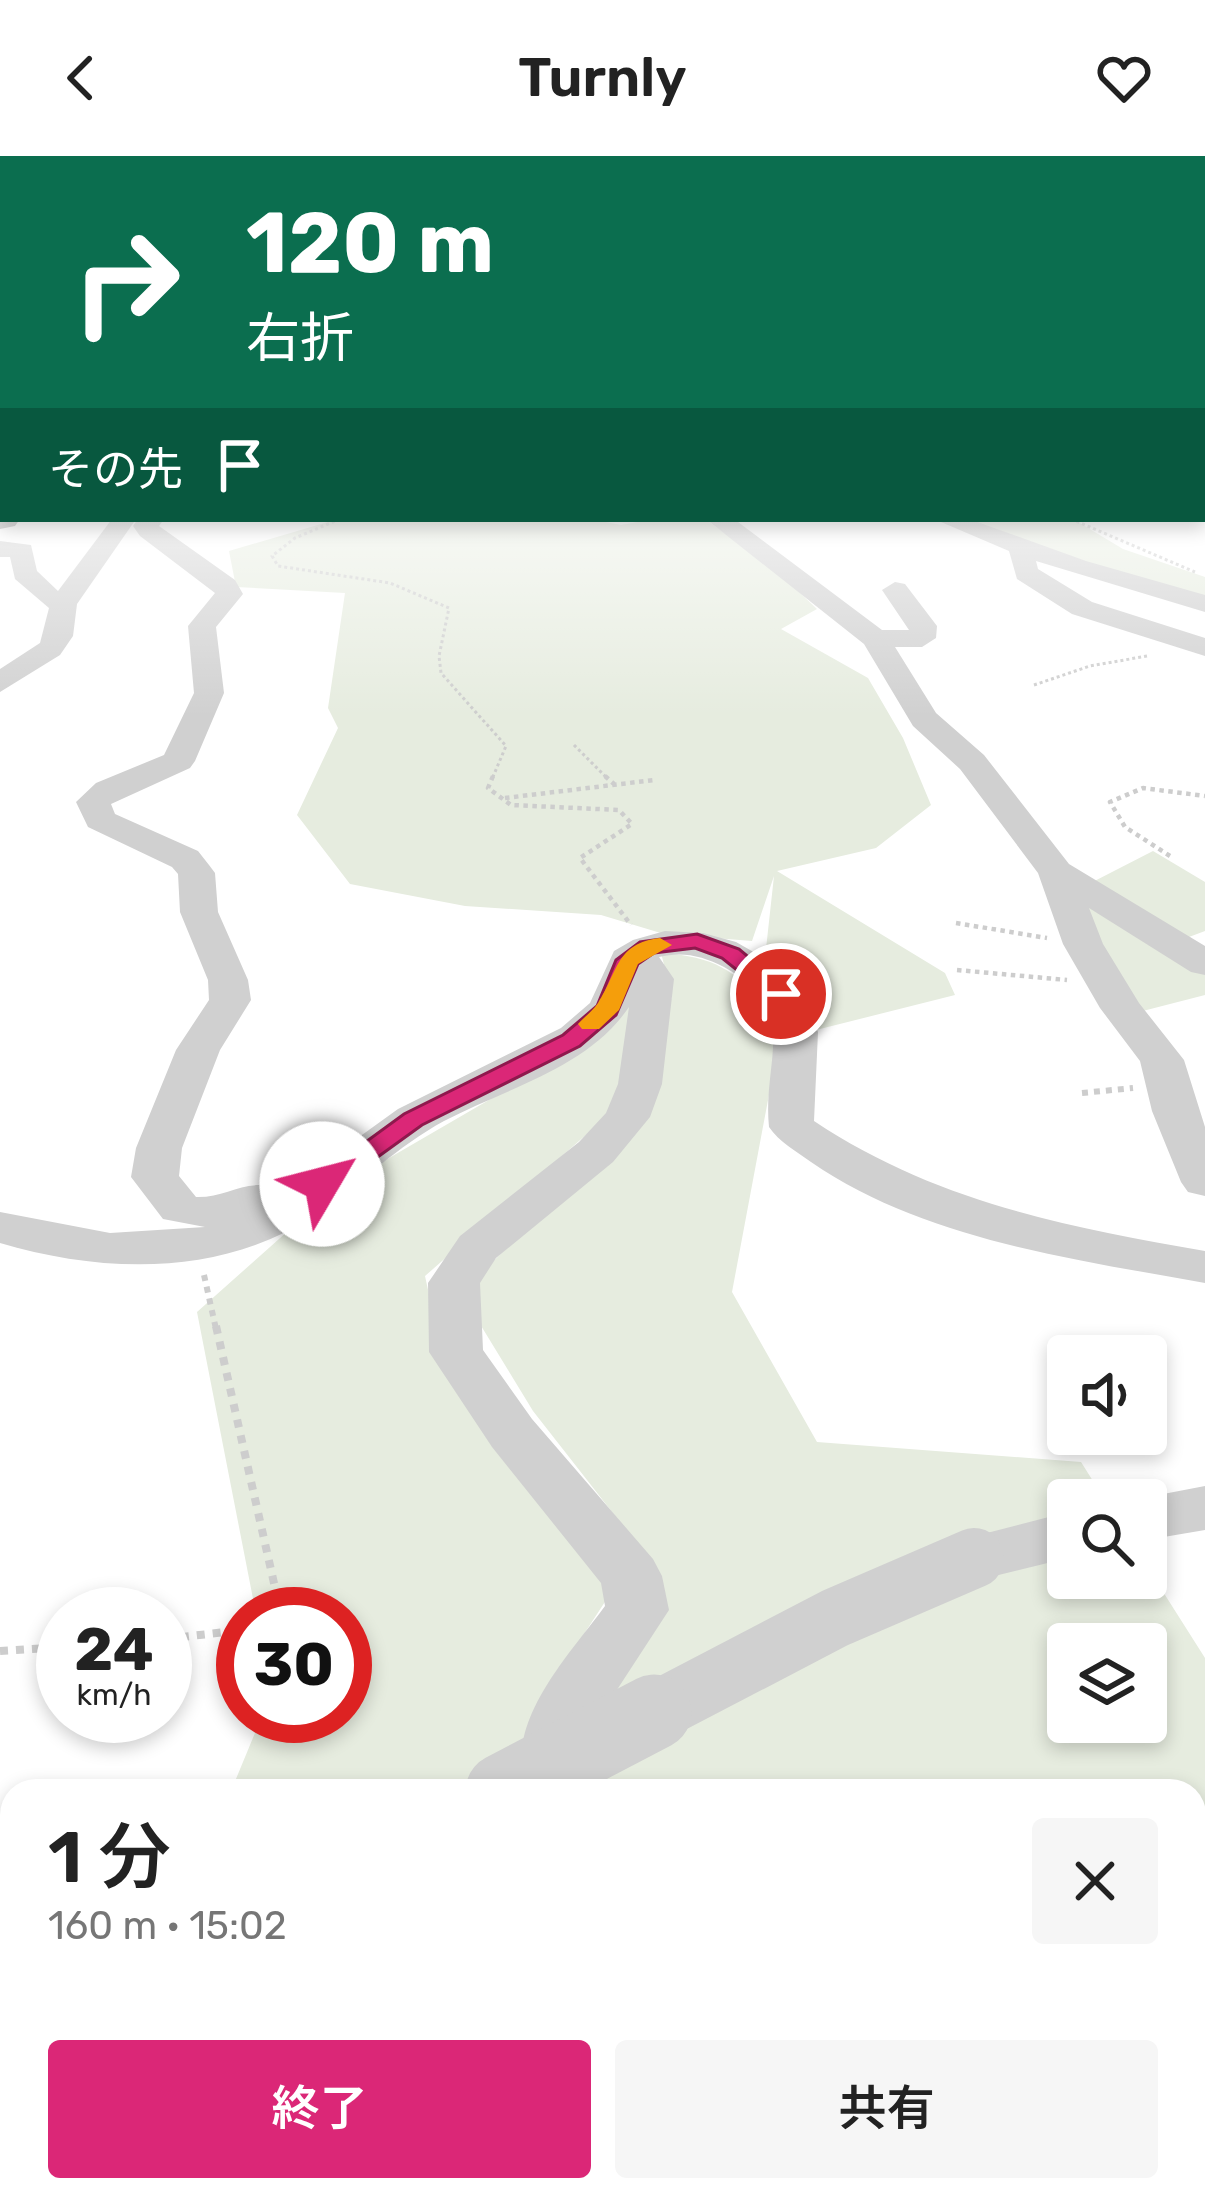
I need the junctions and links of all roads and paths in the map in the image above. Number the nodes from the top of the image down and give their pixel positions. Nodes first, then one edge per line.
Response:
1 (119, 525) edge
2 (146, 525) edge
3 (334, 525) edge
4 (726, 525) edge
5 (962, 525) edge
6 (1087, 525) edge
7 (1020, 548) junction
8 (0, 549) edge
9 (1204, 576) edge
10 (895, 590) dead end
11 (63, 604) junction
12 (1205, 604) edge
13 (875, 639) junction
14 (1205, 647) edge
15 (0, 683) edge
16 (1034, 685) dead end
17 (574, 745) dead end
18 (654, 780) dead end
19 (615, 784) junction
20 (1205, 796) edge
21 (502, 798) junction
22 (1170, 856) dead end
23 (1056, 872) junction
24 (956, 923) dead end
25 (1083, 944) junction
26 (638, 953) junction
27 (1205, 963) edge
28 (957, 970) dead end
29 (1106, 984) junction
30 (1168, 1085) junction
31 (1082, 1093) dead end
32 (350, 1161) junction
33 (1205, 1182) edge
34 (0, 1227) edge
35 (197, 1247) junction
36 (1205, 1267) edge
37 (1205, 1508) edge
38 (1167, 1514) edge
39 (1047, 1539) edge
40 (275, 1587) edge
41 (36, 1649) edge
42 (0, 1651) edge
43 (525, 1779) edge
44 (560, 1779) edge

1 - 11 street
2 - 32 street
3 - 21 path
4 - 13 street
5 - 7 street
6 - 9 path
7 - 12 street
7 - 14 street
8 - 11 street
10 - 13 street
11 - 15 street
13 - 23 street
14 - 16 path
17 - 19 path
18 - 19 path
19 - 21 path
20 - 22 path
21 - 26 path
23 - 25 street
23 - 27 street
24 - 25 path
25 - 29 street
26 - 32 street
26 - 36 street
26 - 44 street
28 - 29 path
29 - 30 street
30 - 31 path
30 - 33 street
32 - 35 street
34 - 35 street
35 - 40 path
37 - 38 street
39 - 43 street, bridge
41 - 42 path

